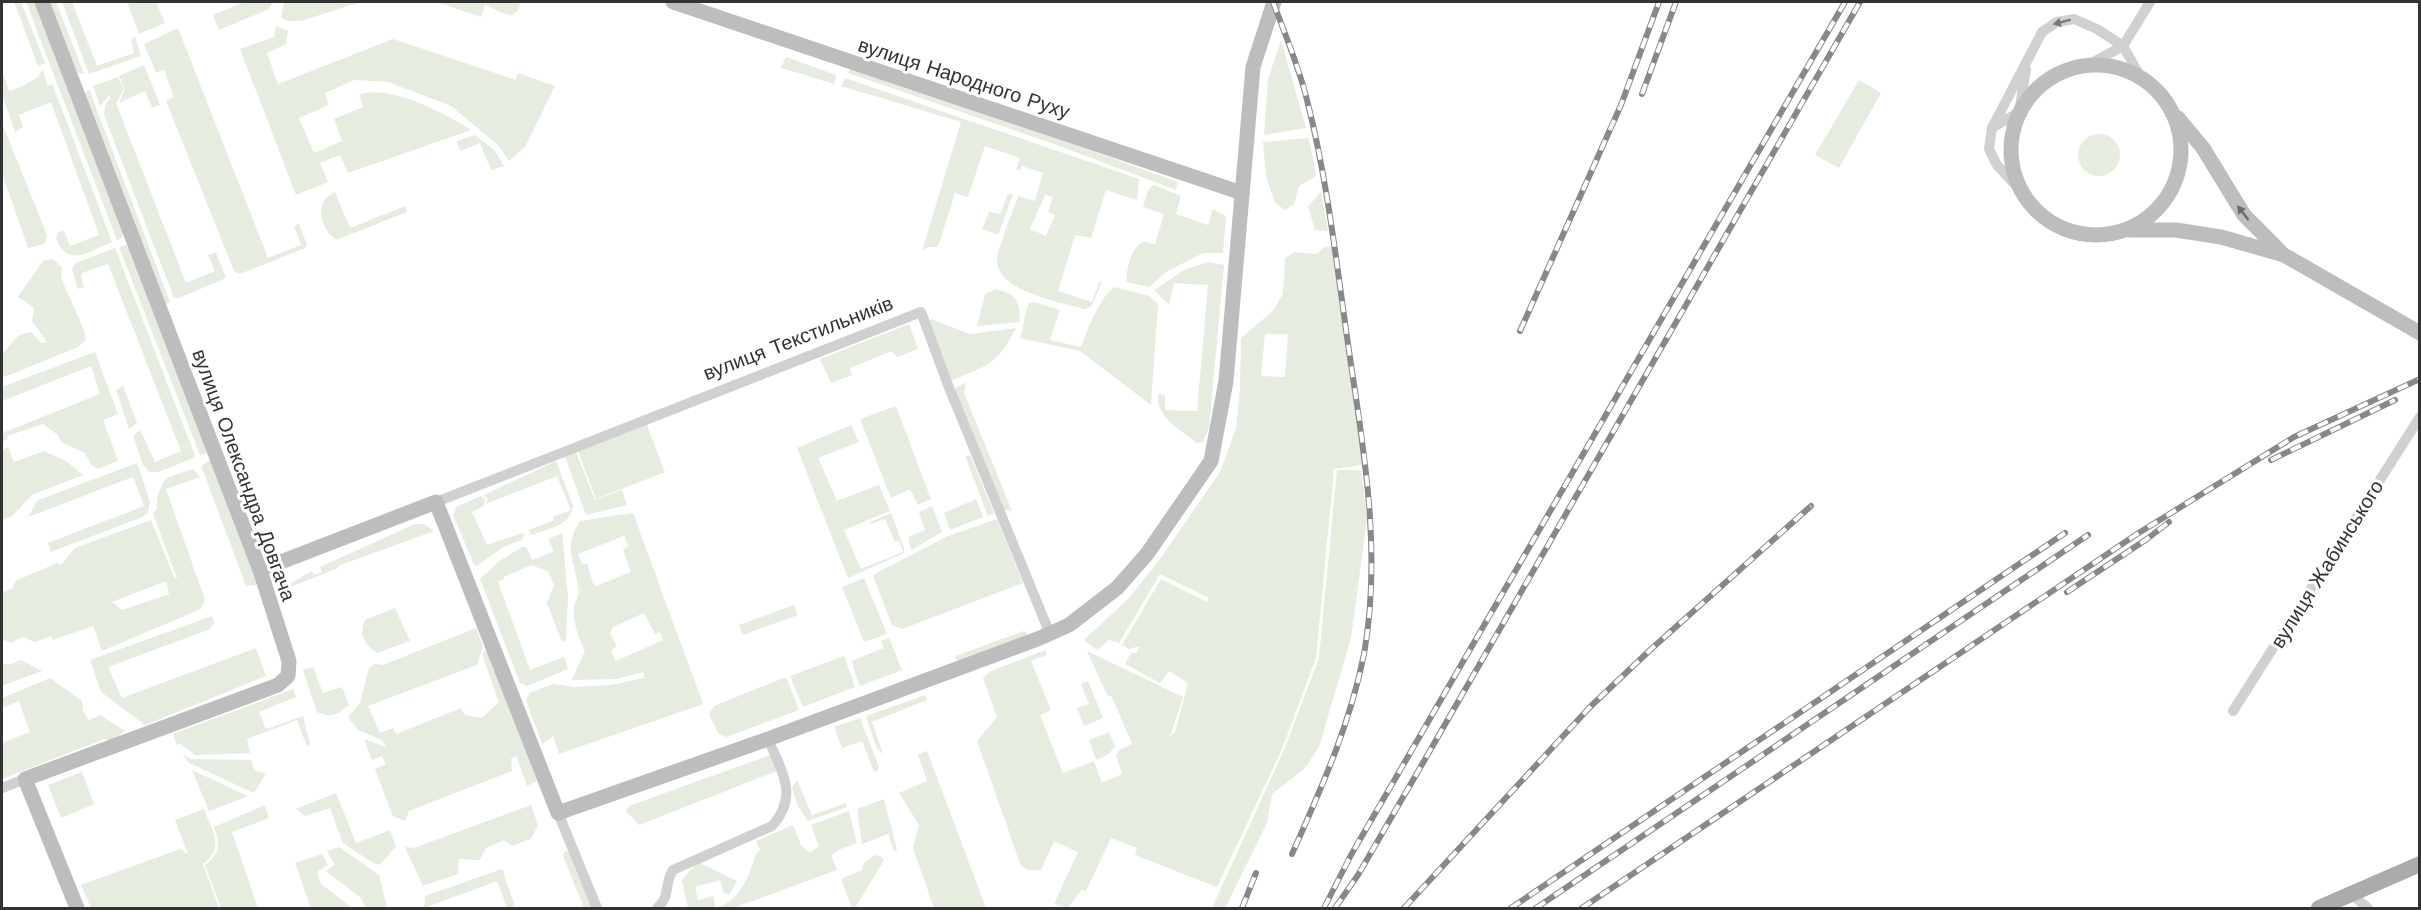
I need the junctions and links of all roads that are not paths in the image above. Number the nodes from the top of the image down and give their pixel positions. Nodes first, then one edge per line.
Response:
1 (42, 2) edge
2 (673, 2) edge
3 (1274, 2) edge
4 (2150, 2) edge
5 (2034, 45) junction
6 (2123, 46) junction
7 (2090, 64) junction
8 (2140, 76) junction
9 (2019, 112) junction
10 (2173, 112) junction
11 (1992, 128) junction
12 (1242, 194) junction
13 (2024, 194) junction
14 (2126, 230) junction
15 (2284, 255) junction
16 (2420, 333) edge
17 (2420, 417) edge
18 (436, 502) junction
19 (260, 570) junction
20 (1050, 634) junction
21 (2233, 711) dead end
22 (768, 739) junction
23 (25, 779) junction
24 (2, 788) edge
25 (558, 813) junction
26 (2420, 864) edge
27 (2351, 894) junction
28 (77, 909) edge
29 (597, 909) edge
30 (657, 909) edge
31 (2319, 909) edge
32 (2368, 909) edge

1 - 19 street, вулиця Олександра Довгача
2 - 12 street, вулиця Народного Руху
3 - 12 street
4 - 6 street
6 -> 5 street
5 - 9 street
5 - 11 street
6 - 7 street
6 - 8 street
7 - 8 street
7 - 9 street
8 - 10 street
9 - 11 street
9 - 13 street
10 - 14 street
15 -> 10 street
11 - 13 street
12 - 20 street
13 - 14 street
14 - 15 street
15 - 16 street
17 - 21 street, вулиця Жабинського
18 - 19 street, вулиця Текстильників
18 - 20 street, вулиця Текстильників
18 - 25 street
19 - 23 street, вулиця Олександра Довгача
20 - 22 street
22 - 25 street
22 - 30 street
23 - 24 street, вулиця Олександра Довгача
23 - 28 street
25 - 29 street
26 - 27 main road
27 - 31 main road
27 - 32 street

